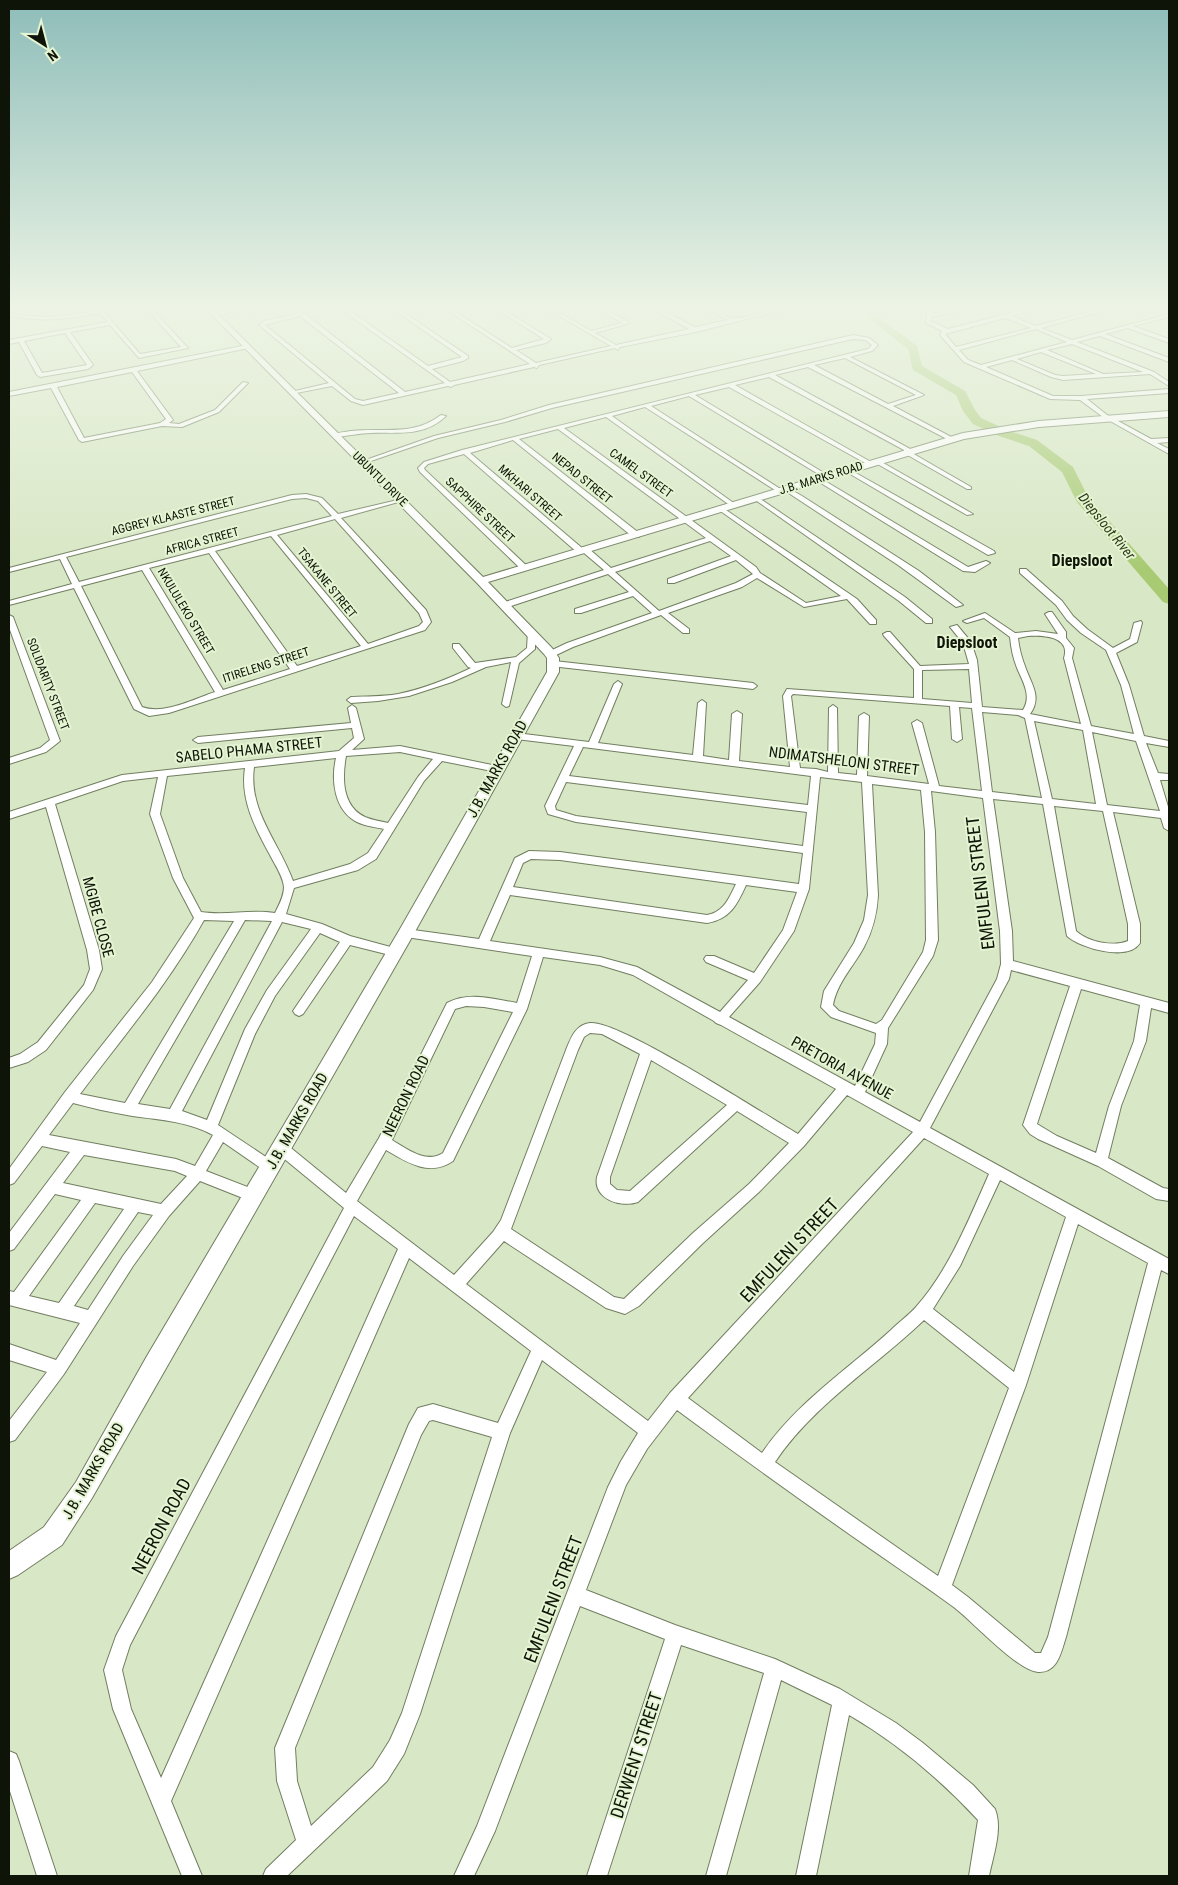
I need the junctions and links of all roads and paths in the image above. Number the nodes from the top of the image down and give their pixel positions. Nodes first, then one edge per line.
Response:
1 (58, 395) edge
2 (151, 395) edge
3 (233, 395) edge
4 (295, 395) edge
5 (349, 395) edge
6 (405, 395) edge
7 (606, 395) edge
8 (691, 395) joint
9 (748, 395) edge
10 (806, 395) edge
11 (867, 395) edge
12 (921, 395) edge
13 (1045, 395) edge
14 (1125, 395) edge
15 (1081, 398) junction
16 (647, 406) junction
17 (888, 406) junction
18 (1169, 414) edge
19 (607, 415) junction
20 (443, 416) dead end
21 (1108, 418) junction
22 (162, 424) junction
23 (559, 427) junction
24 (336, 435) junction
25 (514, 438) junction
26 (951, 439) junction
27 (1169, 440) edge
28 (1150, 441) junction
29 (464, 451) junction
30 (908, 452) junction
31 (1169, 452) edge
32 (363, 462) junction
33 (872, 462) junction
34 (847, 470) junction
35 (822, 478) junction
36 (968, 488) dead end
37 (783, 490) junction
38 (756, 498) junction
39 (400, 500) junction
40 (732, 505) junction
41 (721, 509) junction
42 (969, 514) dead end
43 (335, 517) junction
44 (686, 520) junction
45 (273, 534) junction
46 (636, 535) junction
47 (712, 538) junction
48 (211, 550) junction
49 (583, 551) junction
50 (991, 553) dead end
51 (62, 556) junction
52 (736, 557) junction
53 (986, 564) dead end
54 (146, 568) junction
55 (525, 568) junction
56 (9, 570) edge
57 (1022, 570) dead end
58 (610, 572) junction
59 (757, 575) junction
60 (482, 581) junction
61 (671, 581) dead end
62 (76, 586) junction
63 (634, 593) junction
64 (847, 597) junction
65 (9, 603) edge
66 (505, 605) junction
67 (959, 605) dead end
68 (578, 611) dead end
69 (659, 613) junction
70 (1049, 614) dead end
71 (9, 617) edge
72 (929, 621) dead end
73 (873, 622) dead end
74 (1138, 623) dead end
75 (686, 631) dead end
76 (531, 633) junction
77 (886, 634) dead end
78 (1014, 636) junction
79 (1062, 639) junction
80 (365, 646) junction
81 (456, 646) dead end
82 (1112, 652) junction
83 (516, 659) junction
84 (552, 659) junction
85 (483, 665) junction
86 (974, 666) junction
87 (294, 668) junction
88 (918, 669) junction
89 (618, 684) dead end
90 (753, 686) dead end
91 (220, 693) junction
92 (918, 700) junction
93 (702, 703) dead end
94 (506, 704) dead end
95 (954, 704) junction
96 (978, 707) junction
97 (833, 708) dead end
98 (737, 714) dead end
99 (1027, 715) junction
100 (864, 716) dead end
101 (917, 723) dead end
102 (357, 725) junction
103 (1088, 729) junction
104 (516, 736) junction
105 (957, 738) dead end
106 (1140, 738) junction
107 (198, 740) dead end
108 (580, 744) junction
109 (1169, 744) edge
110 (592, 746) junction
111 (342, 754) junction
112 (439, 758) junction
113 (698, 758) junction
114 (9, 760) edge
115 (734, 763) junction
116 (250, 764) junction
117 (497, 769) junction
118 (795, 770) junction
119 (816, 772) junction
120 (163, 774) junction
121 (833, 775) junction
122 (1154, 776) junction
123 (1169, 777) edge
124 (565, 779) junction
125 (864, 779) junction
126 (930, 788) junction
127 (988, 795) junction
128 (49, 802) junction
129 (1048, 802) junction
130 (1104, 807) junction
131 (812, 809) junction
132 (1167, 815) edge
133 (9, 816) edge
134 (391, 827) junction
135 (1169, 828) edge
136 (808, 850) junction
137 (742, 881) junction
138 (289, 886) junction
139 (804, 889) junction
140 (505, 890) junction
141 (243, 915) junction
142 (201, 916) junction
143 (280, 917) junction
144 (318, 927) junction
145 (406, 933) junction
146 (347, 940) junction
147 (483, 943) junction
148 (394, 952) junction
149 (539, 952) junction
150 (710, 959) dead end
151 (1007, 964) junction
152 (756, 979) junction
153 (1077, 984) junction
154 (1146, 1002) junction
155 (1169, 1008) edge
156 (520, 1009) junction
157 (299, 1011) dead end
158 (720, 1020) junction
159 (882, 1026) junction
160 (647, 1053) junction
161 (9, 1063) edge
162 (851, 1092) junction
163 (70, 1096) junction
164 (735, 1105) junction
165 (128, 1110) junction
166 (173, 1115) junction
167 (215, 1131) junction
168 (922, 1131) junction
169 (39, 1139) junction
170 (384, 1142) junction
171 (799, 1142) junction
172 (81, 1148) junction
173 (281, 1148) junction
174 (1101, 1161) junction
175 (270, 1167) junction
176 (997, 1172) junction
177 (198, 1173) junction
178 (9, 1179) edge
179 (53, 1187) junction
180 (1169, 1195) edge
181 (92, 1196) junction
182 (253, 1196) junction
183 (135, 1204) junction
184 (350, 1205) junction
185 (164, 1211) junction
186 (1074, 1214) junction
187 (503, 1232) junction
188 (9, 1244) edge
189 (406, 1247) junction
190 (1163, 1264) edge
191 (456, 1284) junction
192 (13, 1298) edge
193 (63, 1309) junction
194 (923, 1310) junction
195 (92, 1318) junction
196 (540, 1348) junction
197 (9, 1352) edge
198 (59, 1369) junction
199 (1018, 1385) junction
200 (676, 1399) junction
201 (11, 1427) edge
202 (648, 1430) junction
203 (502, 1432) junction
204 (764, 1464) junction
205 (9, 1566) edge
206 (942, 1589) junction
207 (575, 1594) junction
208 (676, 1634) junction
209 (775, 1668) junction
210 (842, 1701) junction
211 (9, 1761) edge
212 (161, 1800) junction
213 (306, 1844) junction
214 (47, 1876) edge
215 (192, 1876) edge
216 (273, 1876) edge
217 (464, 1876) edge
218 (597, 1876) edge
219 (716, 1876) edge
220 (806, 1876) edge
221 (979, 1876) edge

1 - 22 street
2 - 22 street
3 - 22 street
4 - 24 street, UBUNTU DRIVE
5 - 6 street
7 - 32 street
8 - 16 street
8 - 35 street
9 - 33 street
10 - 30 street
11 - 17 street
12 - 17 street
13 - 15 street
14 - 15 street
15 - 21 street
16 - 19 street
16 - 37 street
17 - 26 street
18 - 21 street, J.B. MARKS ROAD
19 - 23 street
19 - 40 street
20 - 24 street
21 - 26 street, J.B. MARKS ROAD
21 - 28 street
23 - 25 street
23 - 44 street, CAMEL STREET
24 - 32 street, UBUNTU DRIVE
25 - 29 street
25 - 46 street, NEPAD STREET
26 - 30 street, J.B. MARKS ROAD
27 - 28 street
28 - 31 street
29 - 49 street, MKHARI STREET
29 - 55 street, SAPPHIRE STREET
30 - 33 street, J.B. MARKS ROAD
30 - 36 street
32 - 39 street, UBUNTU DRIVE
33 - 34 street, J.B. MARKS ROAD
33 - 42 street
34 - 35 street, J.B. MARKS ROAD
34 - 50 street
35 - 37 street, J.B. MARKS ROAD
35 - 53 street
37 - 38 street, J.B. MARKS ROAD
37 - 67 street
38 - 40 street, J.B. MARKS ROAD
38 - 72 street
39 - 43 street, AFRICA STREET
39 - 60 street, UBUNTU DRIVE
40 - 41 street, J.B. MARKS ROAD
41 - 44 street, J.B. MARKS ROAD
41 - 64 street
43 - 45 street, AFRICA STREET
43 - 51 street, AGGREY KLAASTE STREET
43 - 80 street, ITIRELENG STREET
44 - 46 street, J.B. MARKS ROAD
44 - 47 street, CAMEL STREET
45 - 48 street, AFRICA STREET
45 - 80 street, TSAKANE STREET
46 - 49 street, J.B. MARKS ROAD
47 - 52 street, CAMEL STREET
47 - 58 street
48 - 54 street, AFRICA STREET
48 - 87 street
49 - 55 street, J.B. MARKS ROAD
49 - 58 street, MKHARI STREET
51 - 56 street, AGGREY KLAASTE STREET
51 - 62 street, ITIRELENG STREET
52 - 59 street, CAMEL STREET
52 - 61 street
54 - 62 street, AFRICA STREET
54 - 91 street, NKULULEKO STREET
55 - 60 street, J.B. MARKS ROAD
57 - 82 street
58 - 63 street, MKHARI STREET
58 - 66 street
59 - 64 street, CAMEL STREET
59 - 69 street
60 - 66 street, UBUNTU DRIVE
62 - 65 street, AFRICA STREET
62 - 91 street, ITIRELENG STREET
63 - 68 street
63 - 69 street, MKHARI STREET
64 - 73 street
66 - 76 street, UBUNTU DRIVE
69 - 75 street, MKHARI STREET
69 - 84 street
70 - 79 street
71 - 114 street, SOLIDARITY STREET
74 - 82 street
76 - 83 street
76 - 84 street, UBUNTU DRIVE
77 - 88 street
78 - 79 street
78 - 86 street, EMFULENI STREET
78 - 99 street
79 - 103 street
80 - 87 street, ITIRELENG STREET
81 - 85 street
82 - 106 street
83 - 85 street
83 - 94 street
84 - 90 street
84 - 104 street, J.B. MARKS ROAD
85 - 102 street
86 - 88 street
86 - 96 street, EMFULENI STREET
87 - 91 street, ITIRELENG STREET
88 - 92 street
89 - 110 street
92 - 95 street
92 - 118 street
93 - 113 street
95 - 96 street
95 - 105 street
96 - 99 street
96 - 127 street, EMFULENI STREET
97 - 121 street
98 - 115 street
99 - 103 street
99 - 129 street
100 - 125 street
101 - 126 street
102 - 107 street
102 - 111 street
103 - 106 street
103 - 130 street
104 - 108 street, NDIMATSHELONI STREET
104 - 117 street, J.B. MARKS ROAD
106 - 109 street
106 - 122 street
108 - 110 street, NDIMATSHELONI STREET
108 - 124 street
110 - 113 street, NDIMATSHELONI STREET
111 - 112 street, SABELO PHAMA STREET
111 - 116 street, SABELO PHAMA STREET
111 - 134 street
112 - 117 street, SABELO PHAMA STREET
112 - 134 street
113 - 115 street, NDIMATSHELONI STREET
115 - 118 street, NDIMATSHELONI STREET
116 - 120 street, SABELO PHAMA STREET
116 - 138 street
117 - 145 street, J.B. MARKS ROAD
118 - 119 street, NDIMATSHELONI STREET
119 - 121 street, NDIMATSHELONI STREET
119 - 131 street
120 - 128 street, SABELO PHAMA STREET
120 - 142 street
121 - 125 street, NDIMATSHELONI STREET
122 - 123 street
122 - 132 street
124 - 131 street
124 - 136 street
125 - 126 street, NDIMATSHELONI STREET
125 - 159 street
126 - 127 street, NDIMATSHELONI STREET
126 - 159 street
127 - 129 street, NDIMATSHELONI STREET
127 - 151 street, EMFULENI STREET
128 - 133 street, SABELO PHAMA STREET
128 - 161 street, MGIBE CLOSE
129 - 130 street, NDIMATSHELONI STREET
129 - 130 street
130 - 132 street, NDIMATSHELONI STREET
131 - 136 street
132 - 135 street
134 - 138 street
136 - 139 street
137 - 139 street
137 - 140 street
137 - 140 street
138 - 143 street
139 - 152 street
140 - 147 street
141 - 142 street
141 - 143 street
141 - 165 street
142 - 163 street
143 - 144 street
143 - 166 street
144 - 146 street
144 - 167 street
145 - 147 street, PRETORIA AVENUE
145 - 148 street, J.B. MARKS ROAD
146 - 148 street
146 - 157 street
147 - 149 street, PRETORIA AVENUE
148 - 173 street, J.B. MARKS ROAD
149 - 156 street
149 - 158 street, PRETORIA AVENUE
150 - 152 street
151 - 153 street
151 - 168 street, EMFULENI STREET
152 - 158 street
153 - 154 street
153 - 174 street
154 - 155 street
154 - 174 street
156 - 170 street, NEERON ROAD
156 - 170 street
158 - 162 street, PRETORIA AVENUE
159 - 162 street
160 - 164 street
160 - 164 street
160 - 187 street
162 - 168 street, PRETORIA AVENUE
162 - 171 street
163 - 165 street
163 - 169 street
164 - 171 street
165 - 166 street
166 - 167 street
167 - 175 street
167 - 177 street
168 - 176 street, PRETORIA AVENUE
168 - 200 street, EMFULENI STREET
169 - 172 street
169 - 178 street
170 - 184 street, NEERON ROAD
171 - 187 street
172 - 177 street
172 - 179 street
173 - 175 street, J.B. MARKS ROAD
173 - 184 street
174 - 180 street
175 - 182 street, J.B. MARKS ROAD
176 - 186 street, PRETORIA AVENUE
176 - 194 street
177 - 182 street
177 - 185 street
179 - 181 street
179 - 188 street
181 - 183 street
181 - 192 street
182 - 205 street, J.B. MARKS ROAD
183 - 185 street
183 - 193 street
184 - 189 street
184 - 212 street, NEERON ROAD
185 - 195 street
186 - 190 street, PRETORIA AVENUE
186 - 199 street
187 - 191 street
189 - 191 street
189 - 212 street
190 - 206 street
191 - 196 street
192 - 193 street
193 - 195 street
194 - 199 street
194 - 204 street
195 - 198 street
196 - 202 street
196 - 203 street
197 - 198 street
198 - 201 street
199 - 206 street
200 - 202 street, EMFULENI STREET
200 - 204 street
202 - 207 street, EMFULENI STREET
203 - 213 street
203 - 213 street
204 - 206 street
207 - 208 street
207 - 217 street, EMFULENI STREET
208 - 209 street
208 - 218 street, DERWENT STREET
209 - 210 street
209 - 219 street
210 - 220 street
210 - 221 street
211 - 214 street
212 - 215 street, NEERON ROAD
213 - 216 street

